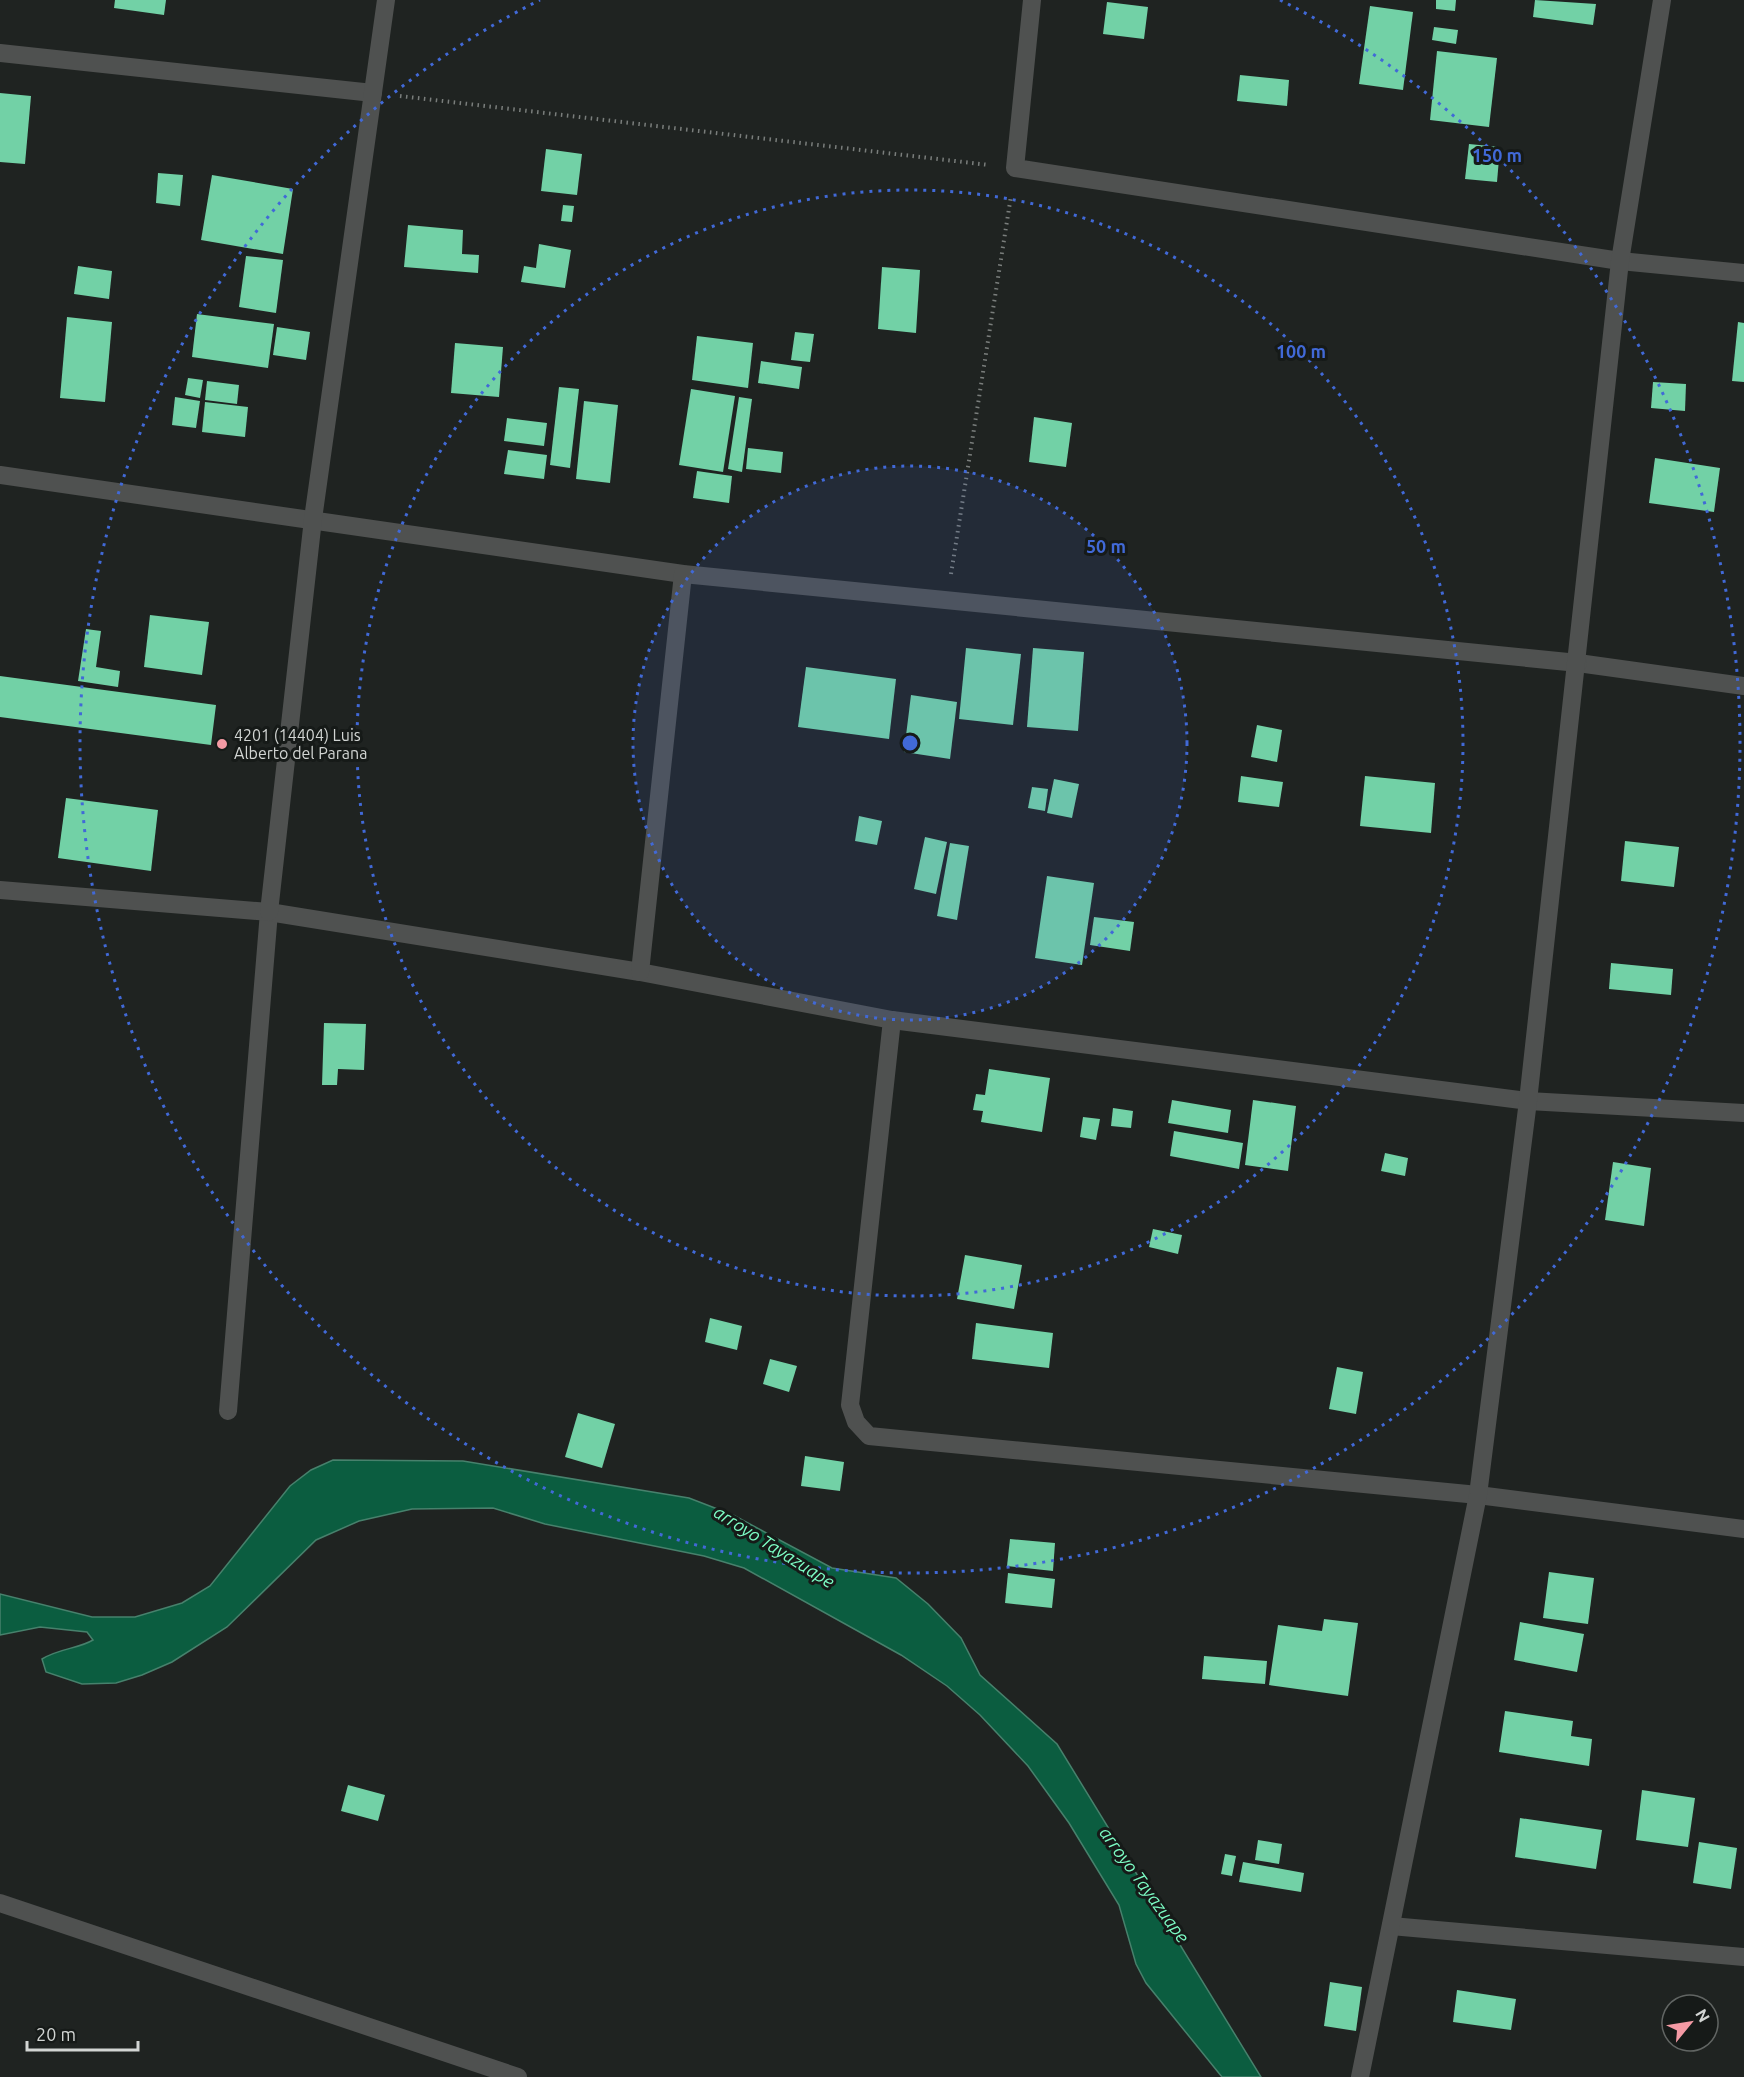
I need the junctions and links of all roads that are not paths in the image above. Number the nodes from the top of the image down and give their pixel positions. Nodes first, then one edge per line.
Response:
1 (386, 0) edge
2 (1032, 0) edge
3 (1662, 0) edge
4 (0, 53) edge
5 (373, 93) junction
6 (1620, 261) junction
7 (1744, 273) edge
8 (0, 475) edge
9 (313, 519) junction
10 (683, 574) junction
11 (1578, 663) junction
12 (1744, 686) edge
13 (0, 890) edge
14 (269, 912) junction
15 (640, 972) junction
16 (892, 1020) junction
17 (1528, 1101) junction
18 (1744, 1113) edge
19 (228, 1411) dead end
20 (1478, 1495) junction
21 (1744, 1529) edge
22 (0, 1903) edge
23 (1391, 1926) junction
24 (1744, 1957) edge
25 (518, 2077) edge
26 (1360, 2077) edge

1 - 5 street
2 - 6 street
3 - 6 street
4 - 5 street
5 - 9 street
6 - 7 street
6 - 11 street
8 - 9 street
9 - 10 street
9 - 14 street
10 - 11 street
10 - 15 street
11 - 12 street
11 - 17 street
13 - 14 street
14 - 15 street
14 - 19 street
15 - 16 street
16 - 17 street
16 - 20 street
17 - 18 street
17 - 20 street
20 - 21 street
20 - 23 street
22 - 25 street
23 - 24 street
23 - 26 street

